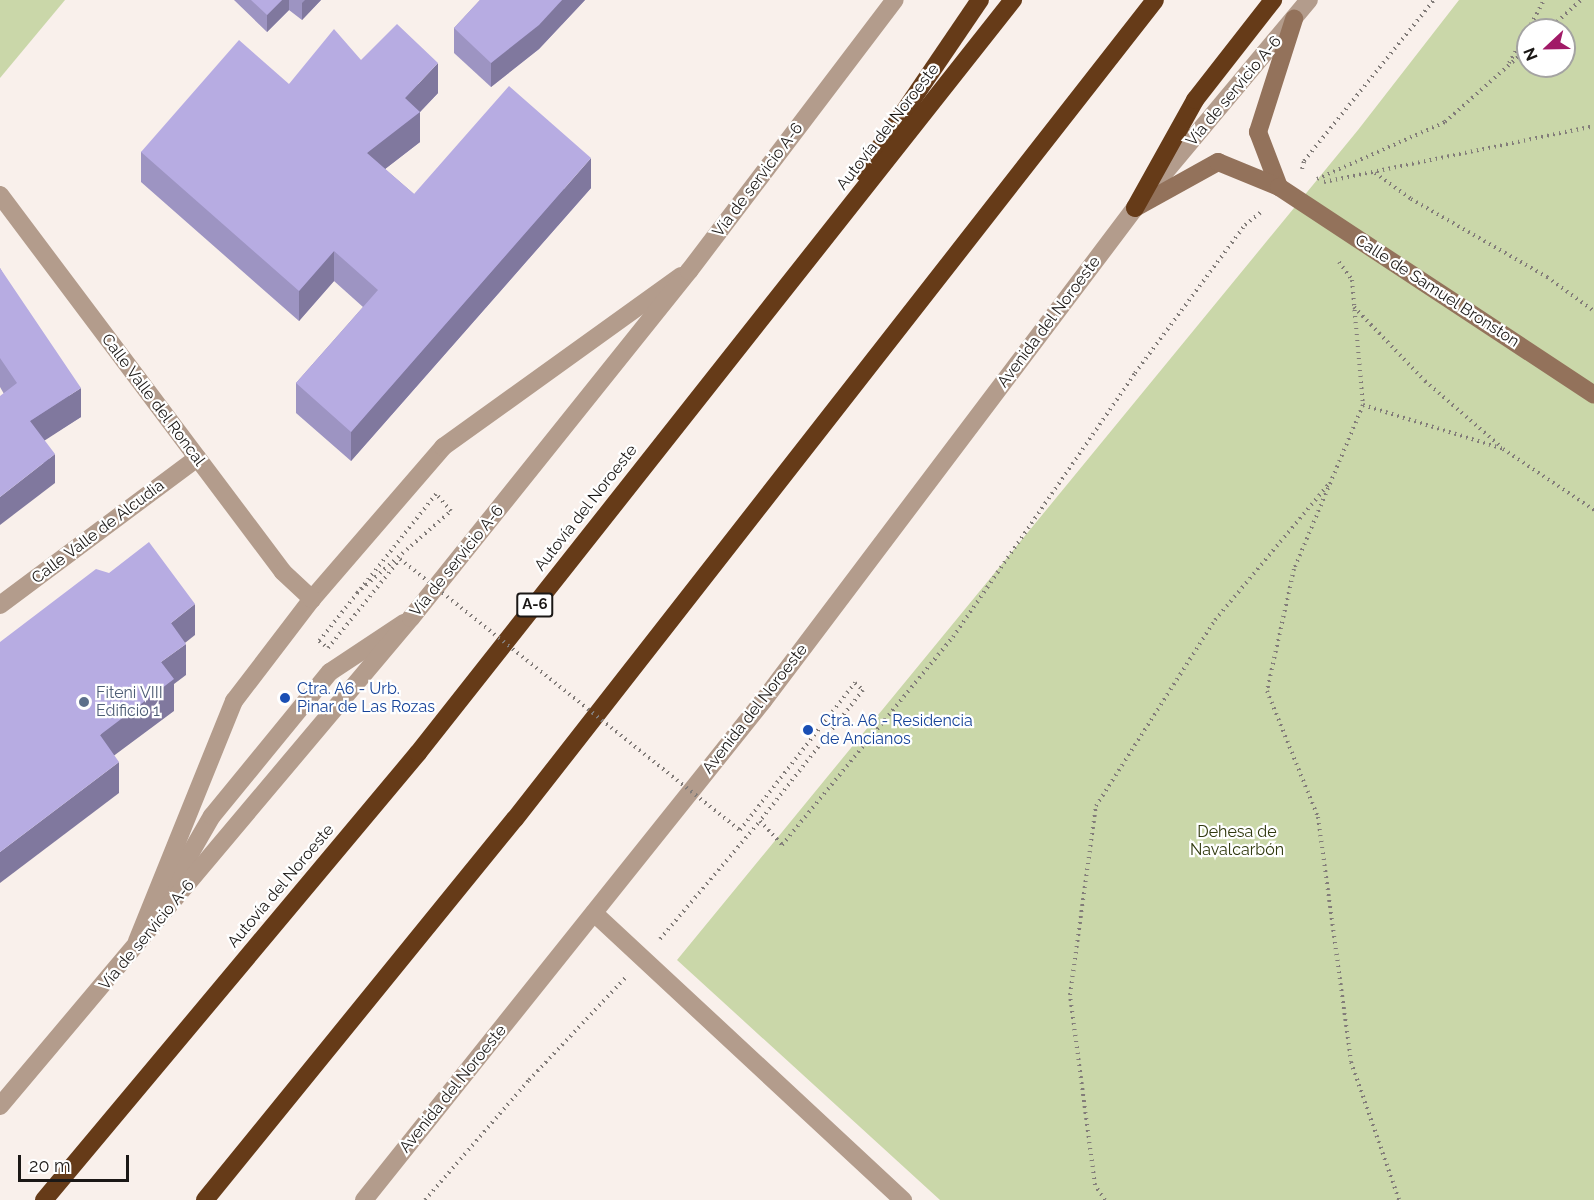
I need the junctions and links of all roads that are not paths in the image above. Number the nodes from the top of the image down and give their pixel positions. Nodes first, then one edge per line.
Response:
1 (895, 0) edge
2 (981, 0) edge
3 (1013, 0) edge
4 (1155, 0) edge
5 (1273, 0) edge
6 (1309, 0) edge
7 (1294, 19) junction
8 (1288, 189) junction
9 (0, 195) edge
10 (1135, 208) junction
11 (688, 271) junction
12 (775, 301) junction
13 (1594, 395) edge
14 (197, 458) junction
15 (312, 599) junction
16 (0, 605) edge
17 (411, 618) junction
18 (594, 912) junction
19 (132, 954) junction
20 (0, 1106) edge
21 (44, 1200) edge
22 (205, 1200) edge
23 (364, 1200) edge
24 (903, 1200) edge

1 - 11 street, Vía de servicio A-6
2 - 12 highway
3 - 12 highway, Autovía del Noroeste / A-6
4 - 22 highway
5 - 10 highway
6 - 7 street, Vía de servicio A-6
7 - 8 street
7 - 10 street, Vía de servicio A-6
8 - 10 street, Calle de Samuel Bronston
8 - 13 street, Calle de Samuel Bronston
9 - 14 street, Calle Valle del Roncal
10 - 18 street, Avenida del Noroeste
11 - 15 street
11 - 17 street, Vía de servicio A-6
12 - 21 highway, Autovía del Noroeste / A-6
14 - 15 street, Calle Valle del Roncal
14 - 16 street, Calle Valle de Alcudia
15 - 19 street
17 - 19 street, Vía de servicio A-6
17 - 19 street
18 - 23 street, Avenida del Noroeste
18 - 24 street
19 - 20 street, Vía de servicio A-6

